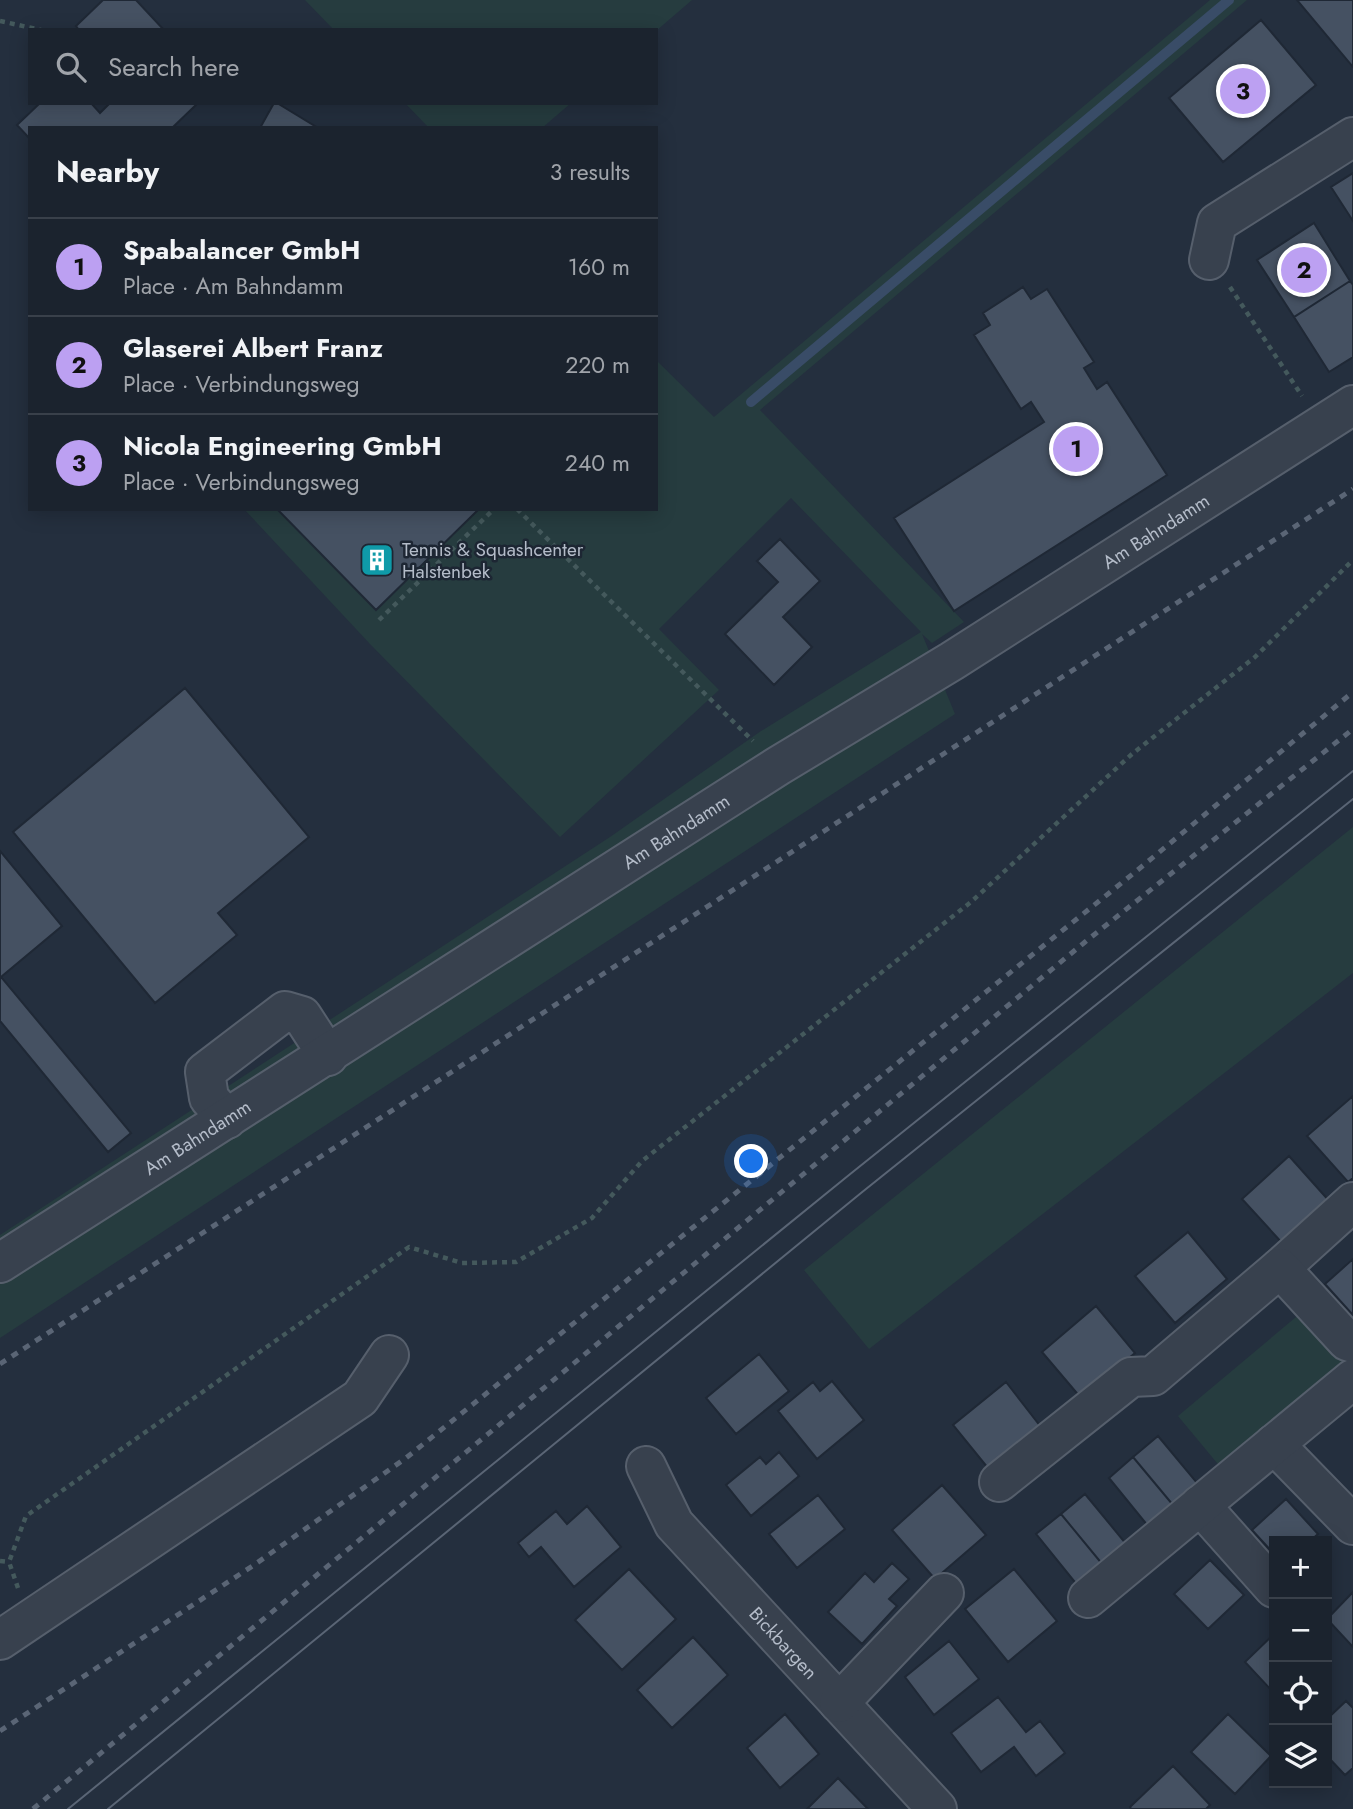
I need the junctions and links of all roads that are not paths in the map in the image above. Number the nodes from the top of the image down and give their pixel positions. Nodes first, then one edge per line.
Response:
1 (1353, 136) edge
2 (1209, 260) road end
3 (1353, 405) edge
4 (328, 1056) junction
5 (228, 1119) junction
6 (1353, 1202) edge
7 (0, 1263) edge
8 (1280, 1268) junction
9 (1353, 1343) edge
10 (389, 1355) dead end
11 (1353, 1379) edge
12 (1275, 1444) junction
13 (646, 1466) dead end
14 (999, 1482) dead end
15 (1200, 1506) junction
16 (1353, 1525) edge
17 (1269, 1582) edge
18 (944, 1593) dead end
19 (1088, 1598) dead end
20 (15, 1631) edge
21 (839, 1703) junction
22 (937, 1809) edge

1 - 2 street
3 - 4 street, Am Bahndamm
4 - 5 street, Am Bahndamm
4 - 5 street
5 - 7 street, Am Bahndamm
6 - 8 street
8 - 9 street
8 - 14 street
10 - 20 street
11 - 12 street
12 - 15 street
12 - 16 street
13 - 21 street, Bickbargen
15 - 17 street
15 - 19 street
18 - 21 street
21 - 22 street, Bickbargen

